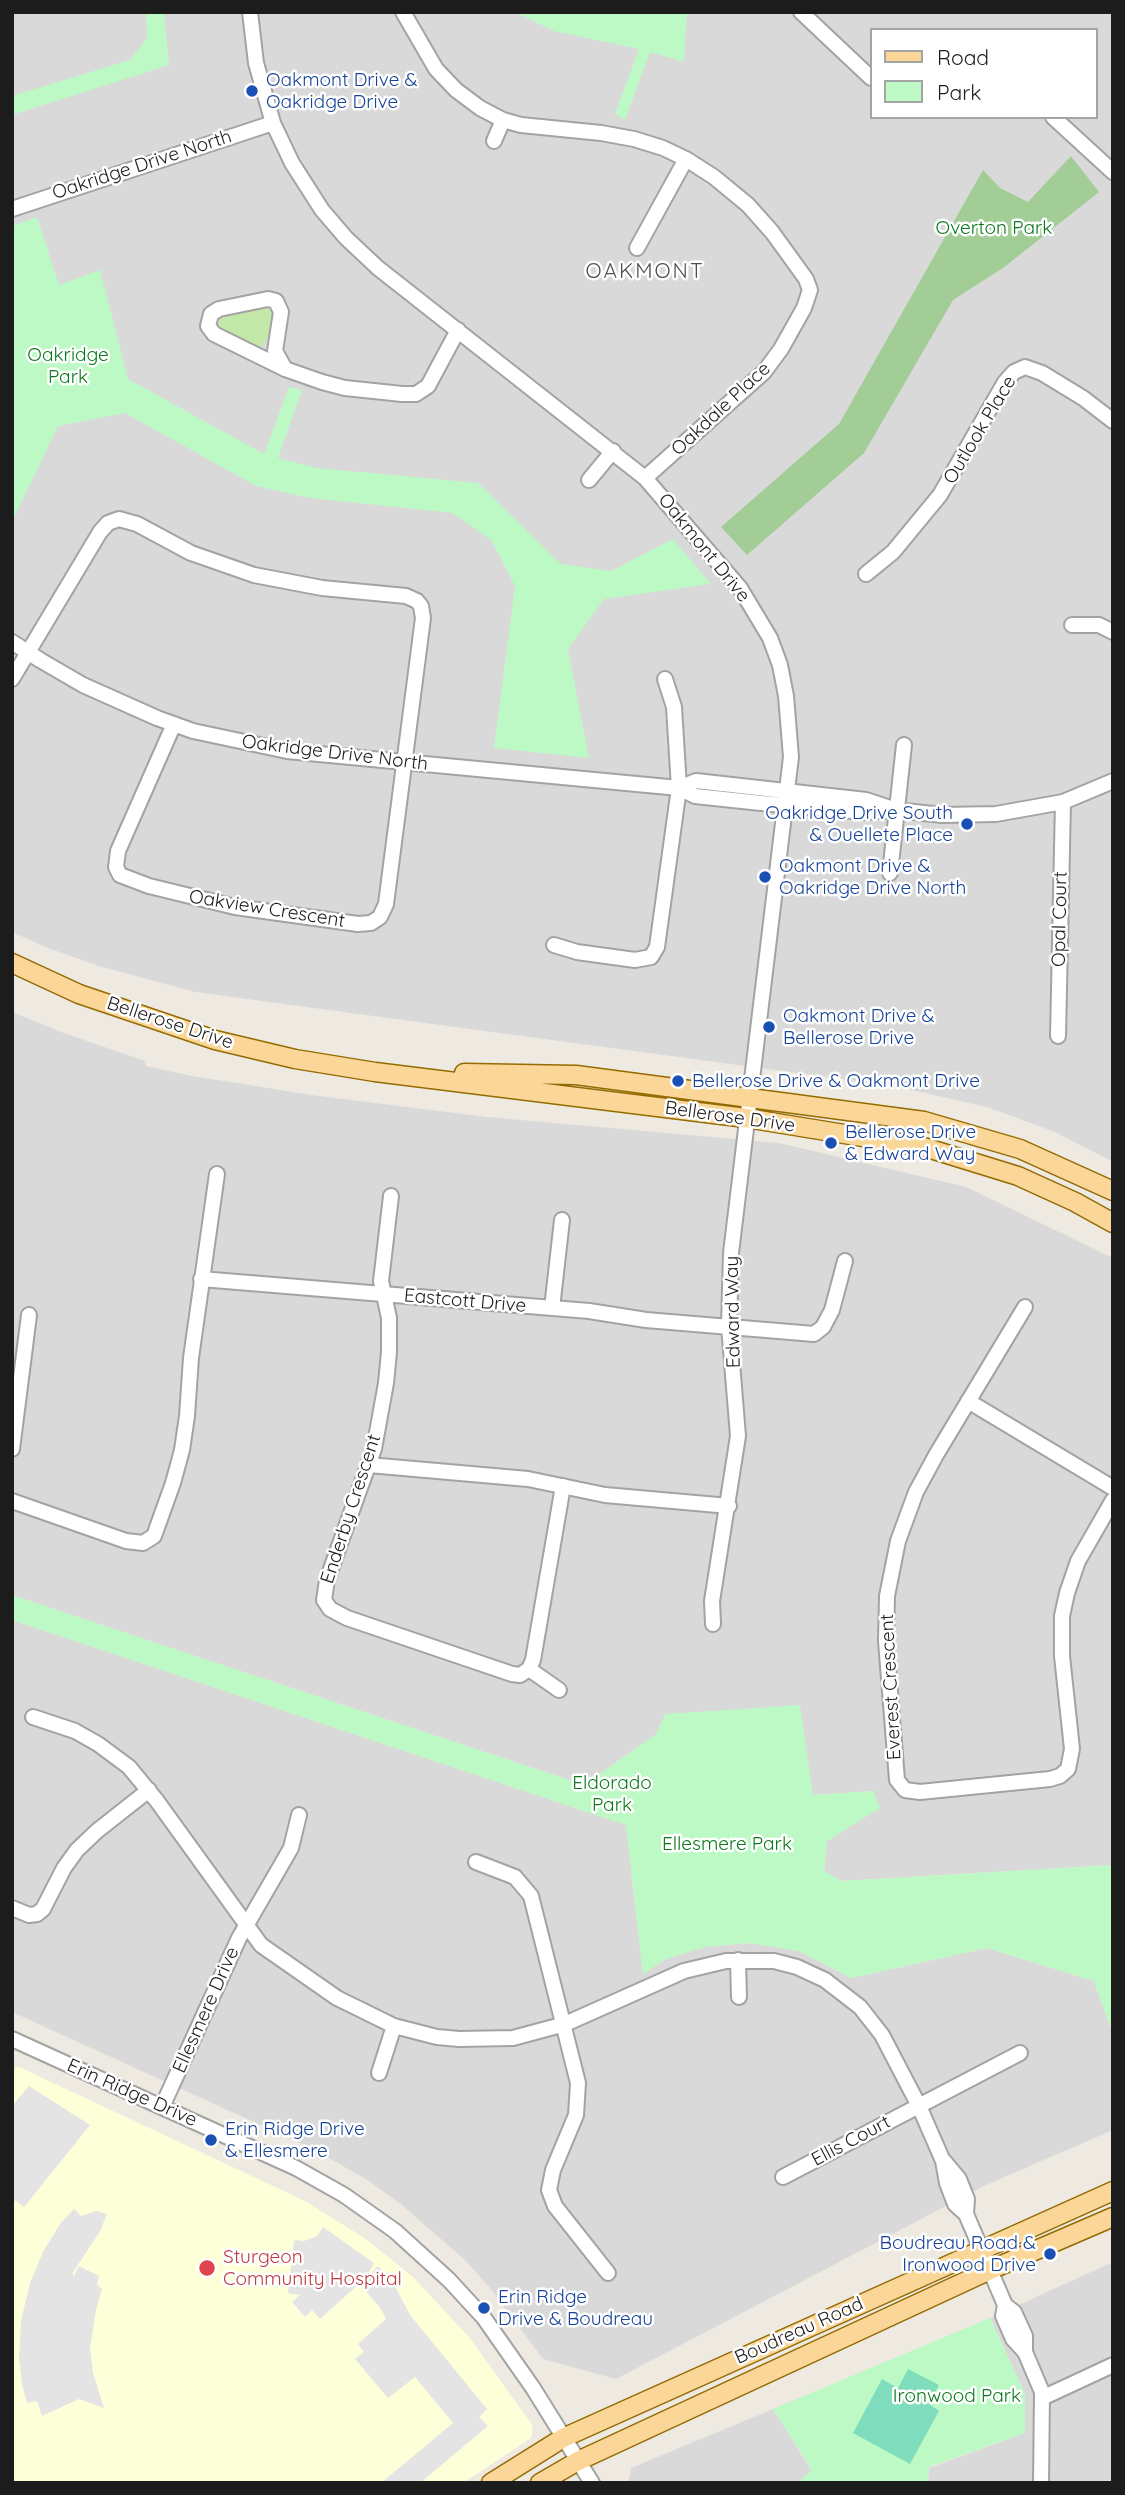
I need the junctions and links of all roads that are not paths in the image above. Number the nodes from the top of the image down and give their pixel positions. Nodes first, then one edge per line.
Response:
1 (250, 12) edge
2 (402, 12) edge
3 (801, 12) edge
4 (870, 77) edge
5 (1056, 119) edge
6 (503, 120) junction
7 (273, 123) junction
8 (494, 141) dead end
9 (686, 159) junction
10 (1113, 172) edge
11 (12, 209) edge
12 (637, 248) dead end
13 (458, 330) junction
14 (285, 369) junction
15 (1113, 421) edge
16 (612, 451) junction
17 (645, 478) junction
18 (590, 480) dead end
19 (866, 574) dead end
20 (1072, 625) dead end
21 (1113, 632) edge
22 (12, 642) edge
23 (27, 652) junction
24 (12, 679) edge
25 (665, 679) dead end
26 (174, 724) junction
27 (904, 745) dead end
28 (404, 762) junction
29 (1113, 781) edge
30 (678, 788) junction
31 (785, 798) junction
32 (1063, 802) junction
33 (896, 810) junction
34 (890, 873) dead end
35 (554, 945) dead end
36 (12, 963) edge
37 (1058, 1035) dead end
38 (375, 1072) junction
39 (749, 1096) junction
40 (746, 1118) junction
41 (217, 1174) dead end
42 (1113, 1191) edge
43 (391, 1196) dead end
44 (562, 1220) dead end
45 (1113, 1223) edge
46 (845, 1261) dead end
47 (201, 1279) junction
48 (383, 1294) junction
49 (1025, 1307) dead end
50 (552, 1308) junction
51 (29, 1315) dead end
52 (729, 1326) junction
53 (968, 1401) junction
54 (12, 1449) edge
55 (369, 1465) junction
56 (563, 1486) junction
57 (1113, 1488) edge
58 (1113, 1500) edge
59 (12, 1501) edge
60 (729, 1506) junction
61 (713, 1624) dead end
62 (530, 1669) junction
63 (559, 1690) dead end
64 (33, 1717) dead end
65 (149, 1790) junction
66 (299, 1815) dead end
67 (476, 1862) dead end
68 (12, 1908) edge
69 (246, 1926) junction
70 (738, 1960) junction
71 (739, 1997) dead end
72 (565, 2024) junction
73 (394, 2026) junction
74 (12, 2039) edge
75 (1020, 2053) dead end
76 (379, 2073) dead end
77 (919, 2105) junction
78 (162, 2107) junction
79 (783, 2177) dead end
80 (1113, 2191) edge
81 (1113, 2217) edge
82 (982, 2248) junction
83 (990, 2270) junction
84 (608, 2273) dead end
85 (1113, 2365) edge
86 (1042, 2398) junction
87 (563, 2438) junction
88 (578, 2461) junction
89 (491, 2483) edge
90 (540, 2483) edge
91 (592, 2483) edge
92 (1041, 2483) edge

1 - 7 street, Oakmont Drive
2 - 6 street, Oakdale Place
3 - 4 street
5 - 10 street
6 - 8 street
6 - 9 street, Oakdale Place
7 - 11 street, Oakridge Drive North
7 - 13 street, Oakmont Drive
9 - 12 street
9 - 17 street, Oakdale Place
13 - 14 street
13 - 16 street, Oakmont Drive
14 - 14 street
15 - 19 street, Outlook Place
16 - 17 street, Oakmont Drive
16 - 18 street
17 - 31 street, Oakmont Drive
20 - 21 street
22 - 23 street, Oakridge Drive North
23 - 24 street
23 - 26 street, Oakridge Drive North
23 - 28 street
25 - 30 street
26 - 28 street, Oakridge Drive North
26 - 28 street, Oakview Crescent
27 - 33 street
28 - 30 street, Oakridge Drive North
29 - 32 street, Oakridge Drive North
30 - 31 street, Oakridge Drive North
30 - 35 street
31 - 33 street, Oakridge Drive North
31 - 39 street, Oakmont Drive
32 - 33 street, Oakridge Drive North
32 - 37 street, Opal Court
33 - 34 street
36 - 38 main road, Bellerose Drive
38 - 39 main road, Bellerose Drive
38 - 40 main road, Bellerose Drive
39 - 40 street, Oakmont Drive
39 - 42 main road, Bellerose Drive
40 - 45 main road, Bellerose Drive
40 - 52 street, Edward Way
41 - 47 street
43 - 48 street, Enderby Crescent
44 - 50 street
46 - 52 street, Eastcott Drive
47 - 48 street, Eastcott Drive
47 - 59 street
48 - 50 street, Eastcott Drive
48 - 55 street, Enderby Crescent
49 - 53 street
50 - 52 street, Eastcott Drive
51 - 54 street
52 - 60 street, Edward Way
53 - 57 street
53 - 58 street, Everest Crescent
55 - 56 street
55 - 62 street, Enderby Crescent
56 - 60 street
56 - 62 street
60 - 61 street, Edward Way
62 - 63 street
64 - 65 street
65 - 68 street
65 - 69 street
66 - 69 street
67 - 72 street
69 - 73 street, Ellesmere Drive
69 - 78 street, Ellesmere Drive
70 - 71 street
70 - 72 street, Ellesmere Drive
70 - 77 street, Ellesmere Drive
72 - 73 street, Ellesmere Drive
72 - 84 street
73 - 76 street
74 - 78 street, Erin Ridge Drive
75 - 77 street, Ellis Court
77 - 79 street, Ellis Court
77 - 82 street, Ellesmere Drive
78 - 87 street, Erin Ridge Drive
80 - 82 main road, Boudreau Road
81 - 83 main road, Boudreau Road
82 - 83 street, Ellesmere Drive
82 - 87 main road, Boudreau Road
83 - 86 street, Ellesmere Drive
83 - 88 main road, Boudreau Road
85 - 86 street
86 - 92 street, Ellesmere Drive
87 - 88 street, Erin Ridge Drive
87 - 89 main road, Boudreau Road
88 - 90 main road, Boudreau Road
88 - 91 street, Erin Ridge Drive

